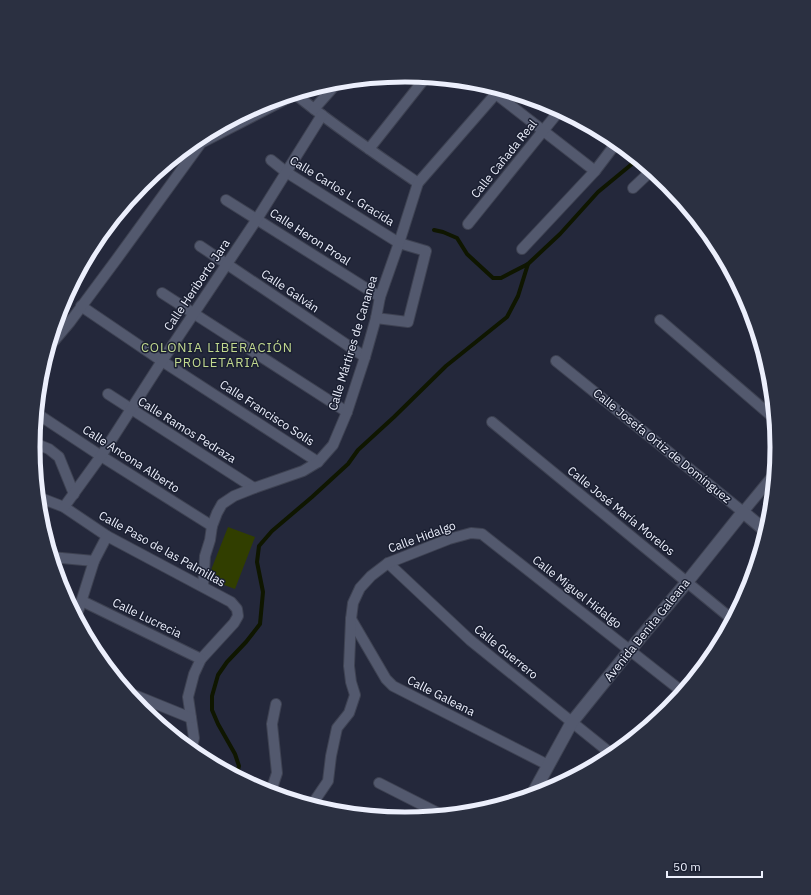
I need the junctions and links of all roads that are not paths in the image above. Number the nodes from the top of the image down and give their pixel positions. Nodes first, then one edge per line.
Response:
1 (422, 83) edge
2 (333, 89) edge
3 (496, 93) edge
4 (502, 95) edge
5 (299, 98) edge
6 (318, 112) junction
7 (556, 115) edge
8 (253, 116) edge
9 (543, 131) junction
10 (218, 134) edge
11 (198, 147) edge
12 (613, 147) edge
13 (369, 149) junction
14 (270, 160) dead end
15 (595, 171) junction
16 (286, 172) junction
17 (647, 174) edge
18 (418, 183) junction
19 (633, 188) dead end
20 (226, 200) dead end
21 (256, 219) junction
22 (468, 224) dead end
23 (399, 243) junction
24 (200, 246) dead end
25 (522, 249) dead end
26 (227, 264) junction
27 (162, 293) dead end
28 (380, 298) junction
29 (81, 306) junction
30 (194, 313) junction
31 (376, 318) junction
32 (660, 320) dead end
33 (57, 337) edge
34 (365, 357) junction
35 (162, 360) junction
36 (556, 361) dead end
37 (108, 394) dead end
38 (130, 410) junction
39 (347, 412) junction
40 (769, 414) edge
41 (42, 417) edge
42 (492, 422) dead end
43 (40, 446) edge
44 (101, 456) junction
45 (318, 462) junction
46 (769, 480) edge
47 (254, 488) junction
48 (74, 494) junction
49 (44, 499) edge
50 (64, 507) junction
51 (743, 512) junction
52 (212, 526) junction
53 (762, 528) edge
54 (471, 534) joint
55 (107, 536) junction
56 (57, 558) edge
57 (94, 561) junction
58 (388, 563) junction
59 (687, 582) junction
60 (203, 586) junction
61 (82, 600) junction
62 (79, 610) edge
63 (729, 616) edge
64 (350, 619) junction
65 (630, 650) junction
66 (201, 659) junction
67 (679, 689) edge
68 (139, 697) edge
69 (276, 704) dead end
70 (191, 718) junction
71 (572, 722) junction
72 (193, 744) edge
73 (608, 751) edge
74 (548, 765) junction
75 (379, 782) dead end
76 (272, 788) edge
77 (535, 789) edge
78 (314, 802) edge
79 (435, 811) edge

1 - 13 street
2 - 6 street, Calle Heriberto Jara
3 - 18 street
4 - 9 street
5 - 6 street
6 - 13 street
6 - 16 street, Calle Heriberto Jara
7 - 9 street, Calle Cañada Real
8 - 10 street
9 - 15 street
9 - 22 street, Calle Cañada Real
11 - 29 street
12 - 15 street
13 - 18 street
14 - 16 street, Calle Carlos L. Gracida
15 - 25 street
16 - 21 street, Calle Heriberto Jara
16 - 23 street, Calle Carlos L. Gracida
17 - 19 street
18 - 23 street, Calle Mártires de Cananea
20 - 21 street, Calle Heron Proal
21 - 26 street, Calle Heriberto Jara
21 - 28 street, Calle Heron Proal
23 - 28 street, Calle Mártires de Cananea
23 - 31 street, Calle Carlos L. Gracida
24 - 26 street, Calle Galván
26 - 30 street, Calle Heriberto Jara
26 - 34 street, Calle Galván
27 - 30 street
28 - 31 street, Calle Mártires de Cananea
29 - 33 street
29 - 35 street, Calle Francisco Solís
30 - 35 street, Calle Heriberto Jara
30 - 39 street
31 - 34 street, Calle Mártires de Cananea
32 - 40 street
34 - 39 street, Calle Mártires de Cananea
35 - 38 street, Calle Heriberto Jara
35 - 45 street, Calle Francisco Solís
36 - 51 street, Calle Josefa Ortiz de Domínguez
37 - 38 street, Calle Ramos Pedraza
38 - 44 street, Calle Heriberto Jara
38 - 47 street, Calle Ramos Pedraza
39 - 45 street, Calle Mártires de Cananea
41 - 44 street, Calle Ancona Alberto
42 - 59 street, Calle José María Morelos
43 - 48 street
44 - 48 street, Calle Heriberto Jara
44 - 52 street, Calle Ancona Alberto
45 - 47 street, Calle Mártires de Cananea
46 - 51 street, Avenida Benita Galeana
47 - 52 street, Calle Mártires de Cananea
48 - 50 street, Calle Heriberto Jara
49 - 50 street, Calle Paso de las Palmillas
50 - 55 street, Calle Paso de las Palmillas
51 - 53 street, Calle Josefa Ortiz de Domínguez
51 - 59 street, Avenida Benita Galeana
52 - 60 street, Calle Mártires de Cananea
54 - 58 street, Calle Hidalgo
54 - 65 street, Calle Miguel Hidalgo
55 - 57 street
55 - 60 street, Calle Paso de las Palmillas
56 - 57 street
57 - 61 street
58 - 64 street, Calle Hidalgo
58 - 71 street, Calle Guerrero
59 - 63 street, Calle José María Morelos
59 - 65 street, Avenida Benita Galeana
60 - 66 street, Calle Paso de las Palmillas
61 - 62 street
61 - 66 street, Calle Lucrecia
64 - 74 street, Calle Galeana
64 - 78 street, Calle Hidalgo
65 - 67 street, Calle Miguel Hidalgo
65 - 71 street, Avenida Benita Galeana
66 - 70 street
68 - 70 street
69 - 76 street
70 - 72 street
71 - 73 street, Calle Guerrero
71 - 74 street, Avenida Benita Galeana
74 - 77 street, Avenida Benita Galeana
75 - 79 street

